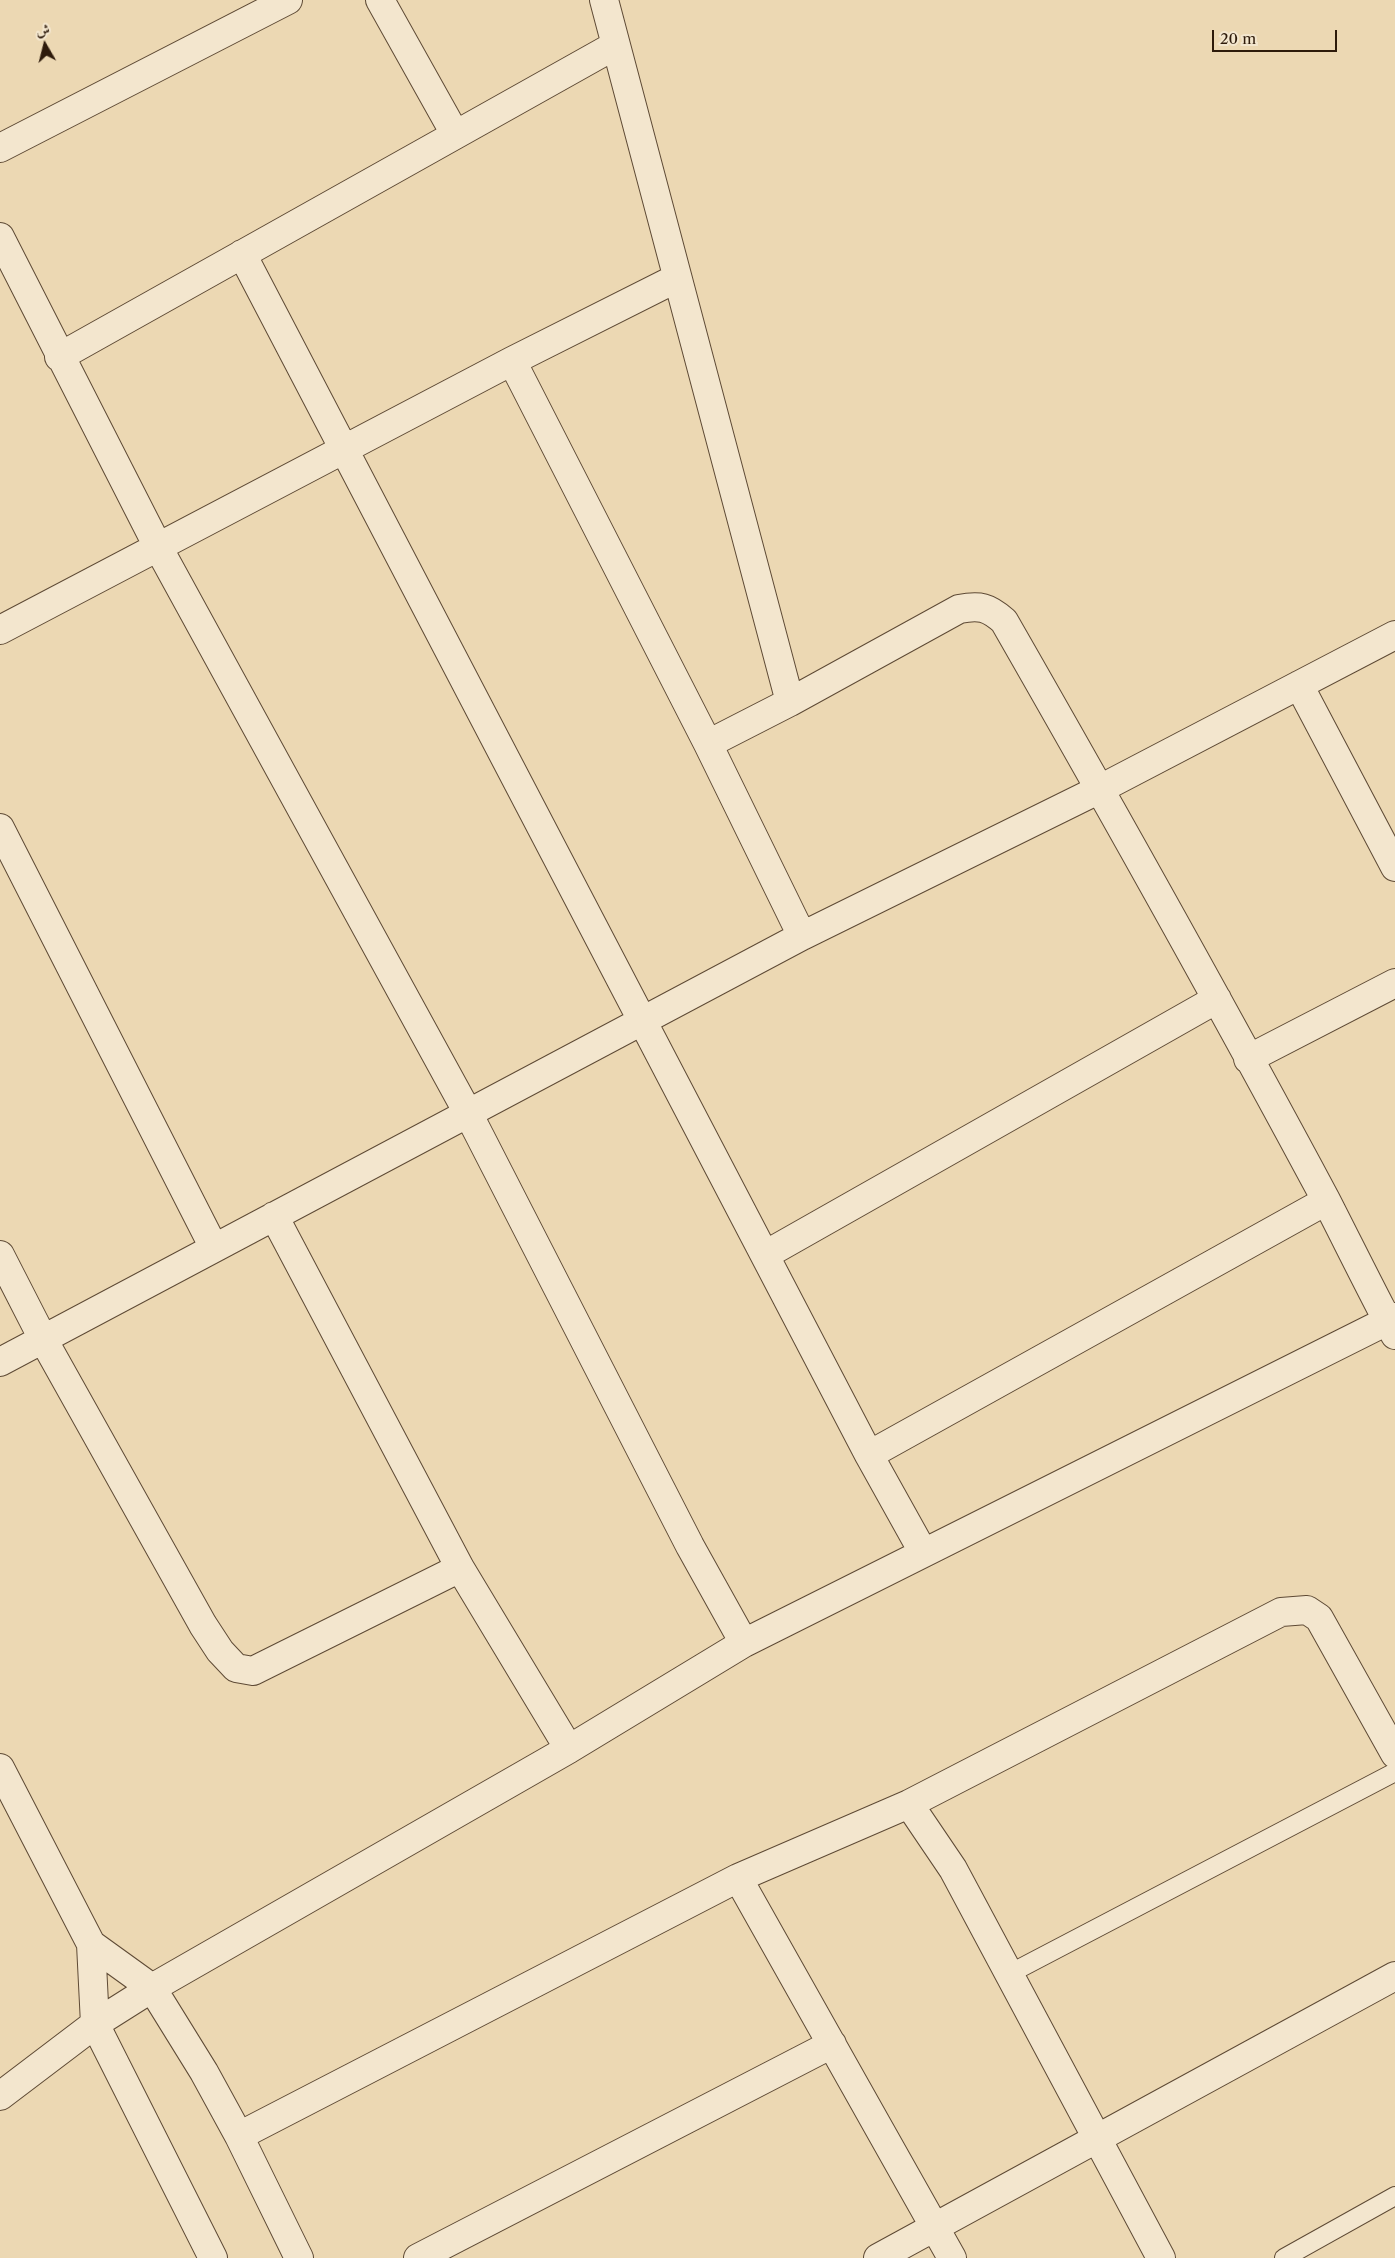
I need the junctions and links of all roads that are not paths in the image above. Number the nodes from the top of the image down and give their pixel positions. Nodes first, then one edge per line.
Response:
1 (288, 0) edge
2 (380, 0) edge
3 (604, 0) edge
4 (614, 46) junction
5 (456, 134) junction
6 (0, 148) edge
7 (0, 237) edge
8 (242, 254) junction
9 (677, 278) junction
10 (60, 357) junction
11 (512, 361) junction
12 (344, 449) junction
13 (158, 547) junction
14 (0, 630) edge
15 (1395, 635) edge
16 (1299, 685) junction
17 (790, 702) junction
18 (708, 744) junction
19 (1100, 788) junction
20 (0, 828) edge
21 (1395, 867) edge
22 (802, 936) junction
23 (1395, 983) edge
24 (1217, 999) junction
25 (642, 1021) junction
26 (1248, 1059) junction
27 (468, 1113) junction
28 (1326, 1201) junction
29 (274, 1216) junction
30 (214, 1248) junction
31 (0, 1255) edge
32 (765, 1255) junction
33 (1392, 1324) edge
34 (43, 1339) junction
35 (0, 1362) edge
36 (869, 1455) junction
37 (923, 1552) junction
38 (460, 1568) junction
39 (744, 1643) junction
40 (569, 1749) junction
41 (1395, 1754) edge
42 (0, 1768) edge
43 (1395, 1772) edge
44 (909, 1804) junction
45 (738, 1878) junction
46 (91, 1944) junction
47 (1009, 1974) junction
48 (1395, 1976) edge
49 (152, 1988) junction
50 (95, 2024) junction
51 (832, 2044) junction
52 (0, 2096) edge
53 (239, 2136) junction
54 (1097, 2140) junction
55 (1395, 2196) edge
56 (935, 2225) junction
57 (213, 2258) edge
58 (298, 2258) edge
59 (418, 2258) edge
60 (878, 2258) edge
61 (952, 2258) edge
62 (1161, 2258) edge
63 (1284, 2258) edge

1 - 6 street
2 - 5 street
3 - 4 street
4 - 5 street
4 - 9 street
5 - 8 street
7 - 10 street
8 - 10 street
8 - 12 street
9 - 11 street
9 - 17 street
10 - 13 street
11 - 12 street
11 - 18 street
12 - 13 street
12 - 25 street
13 - 14 street
13 - 27 street
15 - 16 street
16 - 19 street
16 - 21 street
17 - 18 street
17 - 19 street
18 - 22 street
19 - 22 street
19 - 24 street
20 - 30 street
22 - 25 street
23 - 26 street
24 - 26 street
24 - 32 street
25 - 27 street
25 - 32 street
26 - 28 street
27 - 29 street
27 - 39 street
28 - 33 street
28 - 36 street
29 - 30 street
29 - 38 street
30 - 34 street
31 - 34 street
32 - 36 street
33 - 37 street
34 - 35 street
34 - 38 street
36 - 37 street
37 - 39 street
38 - 40 street
39 - 40 street
40 - 49 street
41 - 44 street
42 - 46 street
43 - 47 lane
44 - 45 street
44 - 47 street
45 - 51 street
45 - 53 street
46 - 49 street
46 - 50 street
47 - 54 street
48 - 54 street
49 - 50 street
49 - 53 street
50 - 52 street
50 - 57 street
51 - 56 street
51 - 59 street
53 - 58 street
54 - 56 street
54 - 62 street
55 - 63 lane
56 - 60 street
56 - 61 street

